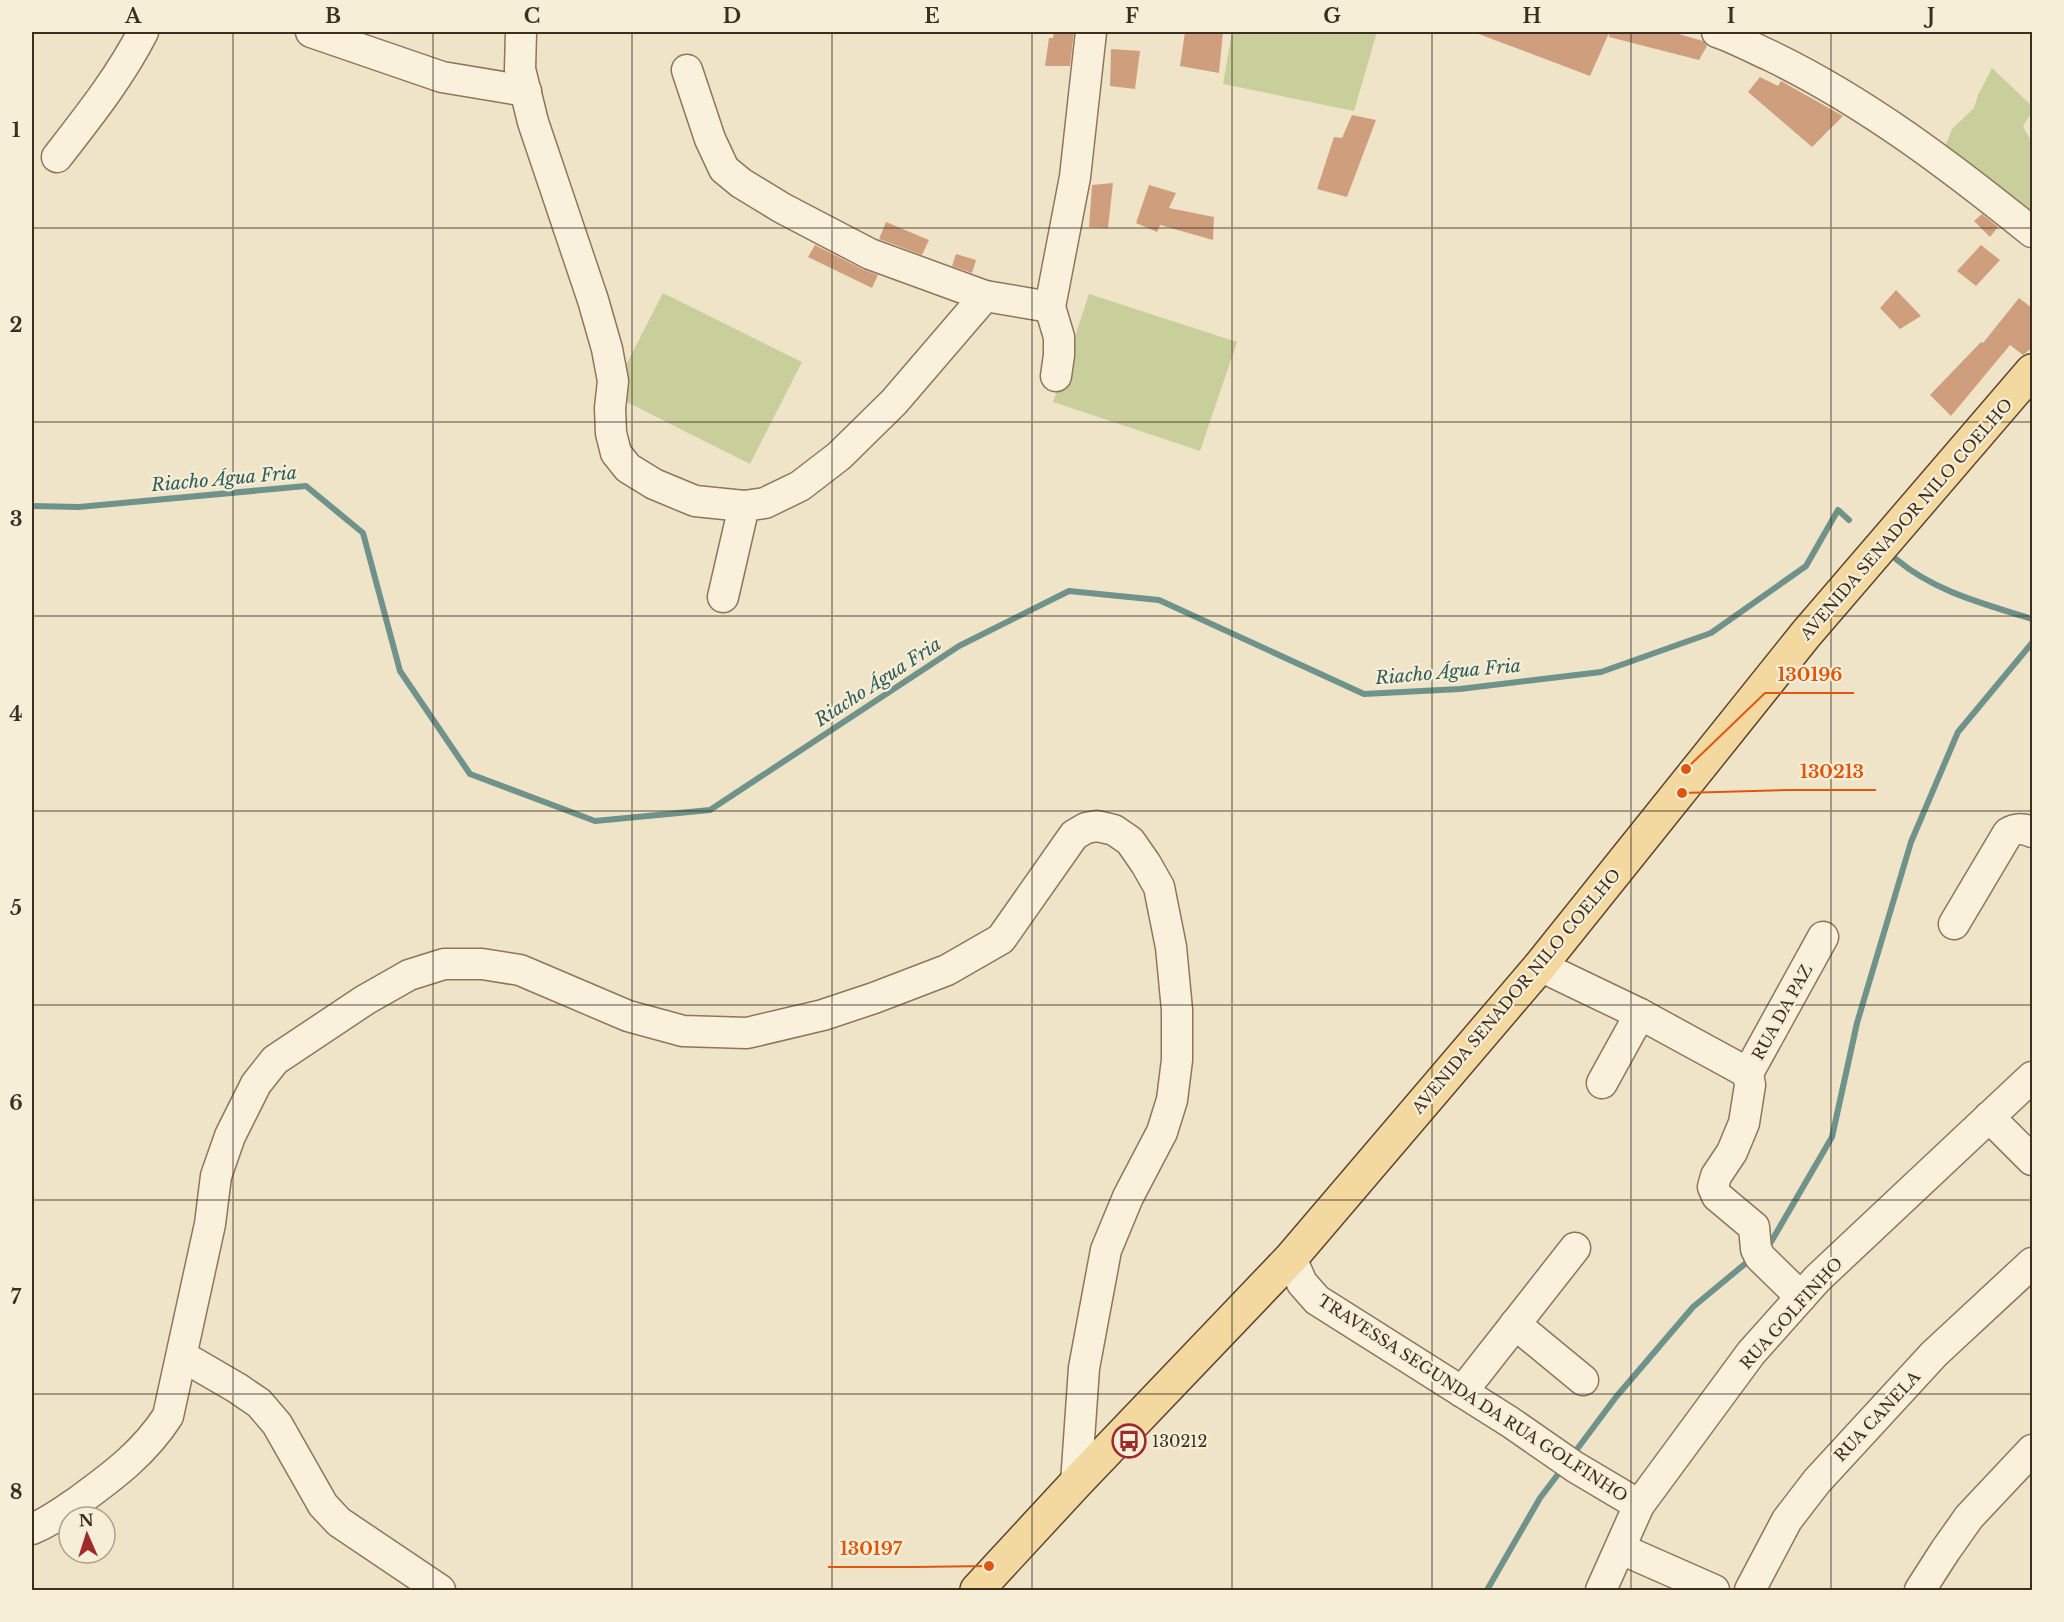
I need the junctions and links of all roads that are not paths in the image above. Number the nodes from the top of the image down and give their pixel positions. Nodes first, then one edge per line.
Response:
1 (143, 32) edge
2 (311, 32) edge
3 (520, 32) edge
4 (1091, 32) edge
5 (1717, 32) edge
6 (687, 70) dead end
7 (526, 91) junction
8 (57, 157) dead end
9 (2032, 232) edge
10 (985, 296) junction
11 (1050, 307) junction
12 (2032, 372) edge
13 (1056, 376) dead end
14 (744, 506) junction
15 (723, 597) dead end
16 (2032, 832) edge
17 (1954, 924) dead end
18 (1823, 937) dead end
19 (1540, 966) junction
20 (1640, 1014) junction
21 (1748, 1073) junction
22 (2032, 1077) edge
23 (1602, 1083) dead end
24 (1989, 1117) junction
25 (2032, 1160) edge
26 (1575, 1248) dead end
27 (1292, 1258) junction
28 (2032, 1263) edge
29 (1801, 1298) junction
30 (1515, 1324) junction
31 (182, 1356) junction
32 (1583, 1380) dead end
33 (1462, 1392) junction
34 (2032, 1450) edge
35 (1076, 1483) junction
36 (1639, 1505) junction
37 (32, 1529) edge
38 (1621, 1549) junction
39 (440, 1590) edge
40 (977, 1590) edge
41 (1601, 1590) edge
42 (1714, 1590) edge
43 (1750, 1590) edge
44 (1920, 1590) edge

1 - 8 street
2 - 7 street
3 - 7 street
4 - 11 street
5 - 9 street
6 - 10 street
7 - 14 street
10 - 11 street
10 - 14 street
11 - 13 street
12 - 19 main road, AVENIDA SENADOR NILO COELHO
14 - 15 street
16 - 17 street
18 - 21 street, RUA DA PAZ
19 - 20 street, RUA DA PAZ
19 - 27 main road, AVENIDA SENADOR NILO COELHO
20 - 21 street, RUA DA PAZ
20 - 23 street
21 - 29 street
22 - 24 street, RUA GOLFINHO
24 - 25 street
24 - 29 street, RUA GOLFINHO
26 - 30 street
27 - 33 street, TRAVESSA SEGUNDA DA RUA GOLFINHO
27 - 35 main road, AVENIDA SENADOR NILO COELHO
28 - 43 street, RUA CANELA
29 - 36 street, RUA GOLFINHO
30 - 32 street
30 - 33 street
31 - 35 street
31 - 37 street
31 - 39 street
33 - 36 street, TRAVESSA SEGUNDA DA RUA GOLFINHO
34 - 44 street
35 - 40 main road, AVENIDA SENADOR NILO COELHO
36 - 38 street, RUA GOLFINHO
38 - 41 street, RUA GOLFINHO
38 - 42 street

